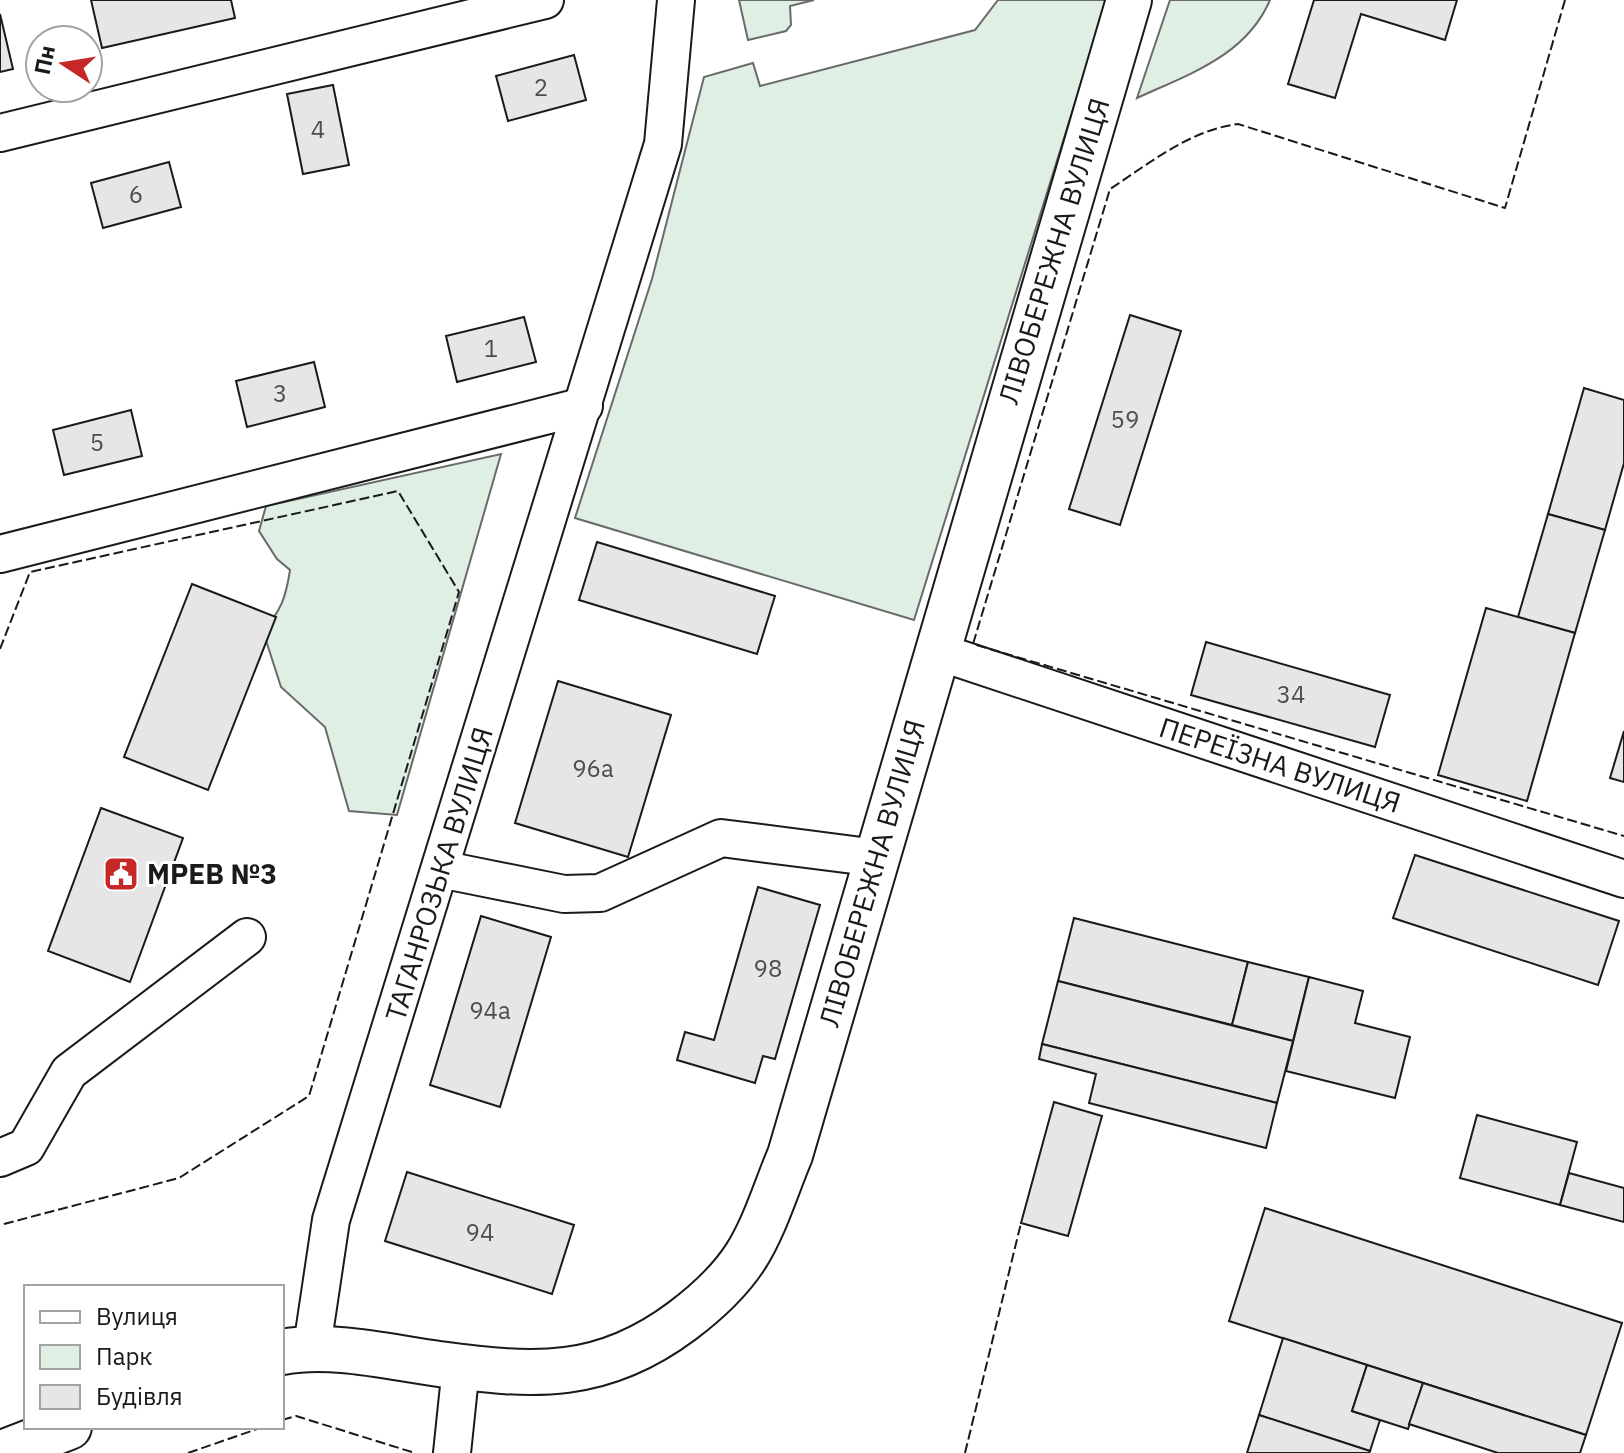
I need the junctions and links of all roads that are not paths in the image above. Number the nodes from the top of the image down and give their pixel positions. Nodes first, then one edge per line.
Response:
1 (545, 0) edge
2 (676, 0) edge
3 (1129, 0) edge
4 (0, 133) edge
5 (584, 406) junction
6 (0, 554) edge
7 (936, 651) junction
8 (877, 858) junction
9 (440, 869) junction
10 (1624, 879) edge
11 (247, 937) dead end
12 (0, 1158) edge
13 (297, 1349) edge
14 (461, 1367) junction
15 (64, 1429) edge
16 (2, 1453) edge
17 (452, 1453) edge

1 - 4 street
2 - 5 street, ТАГАНРОЗЬКА ВУЛИЦЯ
3 - 7 main road, ЛІВОБЕРЕЖНА ВУЛИЦЯ
5 - 6 street
5 - 9 street, ТАГАНРОЗЬКА ВУЛИЦЯ
7 - 8 main road, ЛІВОБЕРЕЖНА ВУЛИЦЯ
7 - 10 street, ПЕРЕЇЗНА ВУЛИЦЯ
8 - 9 street
8 - 14 main road, ЛІВОБЕРЕЖНА ВУЛИЦЯ
9 - 13 street, ТАГАНРОЗЬКА ВУЛИЦЯ
11 - 12 street
13 - 14 main road, ЛІВОБЕРЕЖНА ВУЛИЦЯ
14 - 17 street
15 - 16 main road

